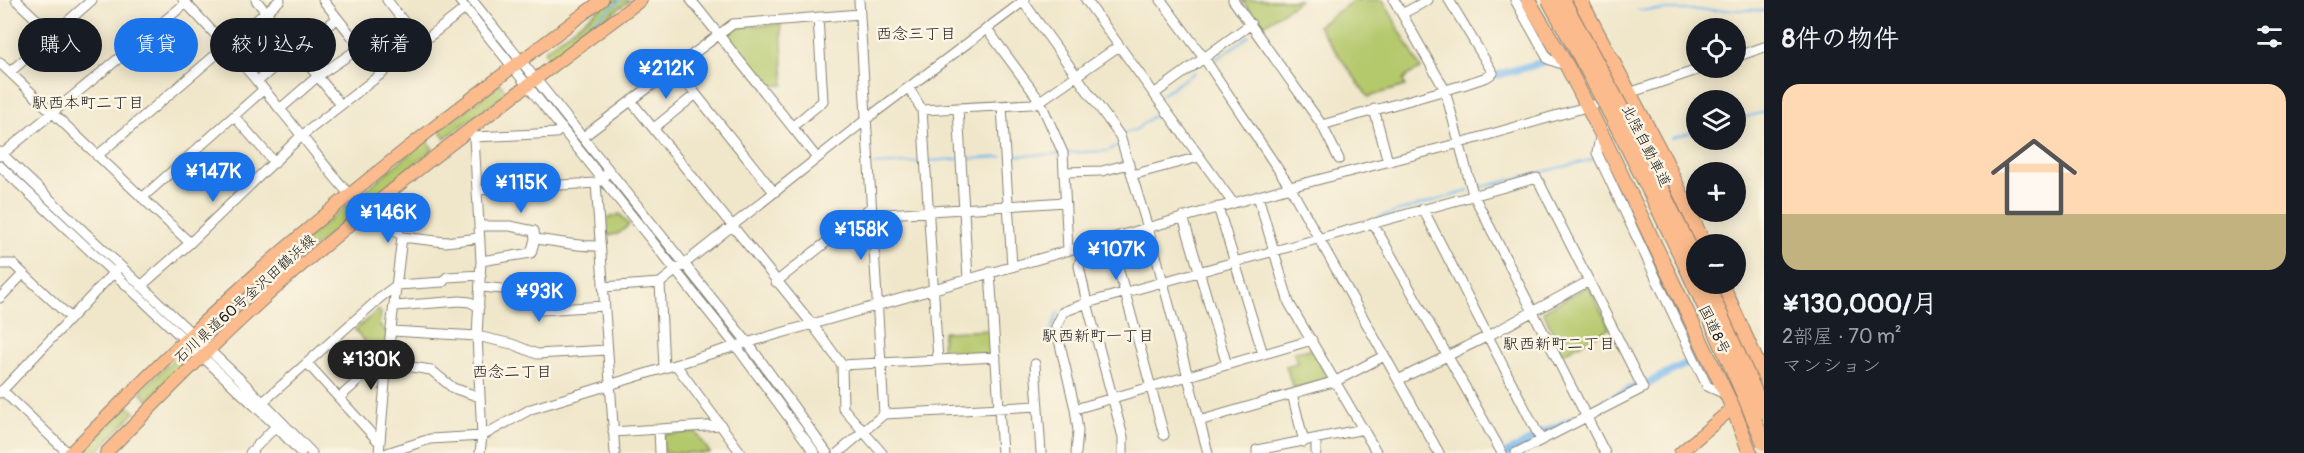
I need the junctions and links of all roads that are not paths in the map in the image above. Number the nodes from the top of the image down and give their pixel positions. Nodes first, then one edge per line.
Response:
1 (16, 0) edge
2 (92, 0) edge
3 (256, 0) edge
4 (280, 0) edge
5 (323, 0) edge
6 (387, 0) edge
7 (602, 0) edge
8 (640, 0) edge
9 (691, 0) edge
10 (859, 0) edge
11 (1086, 0) edge
12 (1161, 0) edge
13 (1233, 0) edge
14 (1394, 0) edge
15 (1428, 0) edge
16 (1449, 0) edge
17 (1515, 0) edge
18 (1549, 0) edge
19 (1563, 0) edge
20 (1580, 0) edge
21 (184, 1) edge
22 (1023, 1) edge
23 (469, 2) edge
24 (1528, 2) edge
25 (588, 4) edge
26 (266, 11) junction
27 (860, 14) junction
28 (1402, 14) junction
29 (818, 17) junction
30 (35, 18) edge
31 (71, 18) edge
32 (258, 18) edge
33 (272, 18) edge
34 (337, 18) joint
35 (401, 18) edge
36 (1251, 24) junction
37 (210, 29) edge
38 (987, 29) junction
39 (348, 31) edge
40 (432, 34) edge
41 (719, 35) junction
42 (1119, 46) junction
43 (1764, 47) edge
44 (1746, 53) edge
45 (348, 55) edge
46 (1204, 58) junction
47 (210, 60) edge
48 (0, 63) edge
49 (517, 64) junction
50 (18, 65) edge
51 (1567, 66) junction
52 (675, 68) junction
53 (10, 72) junction
54 (248, 72) edge
55 (273, 72) edge
56 (316, 72) edge
57 (385, 72) edge
58 (382, 74) joint
59 (1686, 74) edge
60 (318, 75) junction
61 (1077, 76) junction
62 (532, 82) junction
63 (260, 86) junction
64 (909, 88) junction
65 (1445, 90) junction
66 (696, 94) junction
67 (1154, 94) junction
68 (1629, 94) junction
69 (632, 101) junction
70 (1040, 101) junction
71 (341, 105) junction
72 (1002, 106) junction
73 (1587, 107) junction
74 (958, 108) junction
75 (280, 109) junction
76 (1374, 109) junction
77 (922, 110) junction
78 (51, 113) junction
79 (234, 116) junction
80 (867, 119) junction
81 (1322, 125) junction
82 (792, 127) junction
83 (562, 128) junction
84 (654, 128) junction
85 (472, 133) junction
86 (1601, 133) junction
87 (300, 137) junction
88 (583, 137) junction
89 (1460, 144) junction
90 (1, 154) edge
91 (97, 156) junction
92 (1199, 157) junction
93 (817, 158) junction
94 (1339, 159) dead end
95 (1388, 162) junction
96 (275, 163) junction
97 (1129, 164) junction
98 (0, 166) edge
99 (1064, 172) junction
100 (1132, 175) junction
101 (603, 177) junction
102 (1290, 188) junction
103 (477, 190) junction
104 (774, 192) junction
105 (349, 194) junction
106 (1473, 194) junction
107 (1258, 196) junction
108 (142, 198) junction
109 (1065, 202) junction
110 (1233, 203) junction
111 (373, 205) junction
112 (1008, 206) junction
113 (1218, 207) junction
114 (964, 209) junction
115 (1423, 209) junction
116 (871, 211) junction
117 (929, 211) junction
118 (1183, 217) junction
119 (1629, 218) junction
120 (1373, 223) junction
121 (479, 226) junction
122 (732, 226) junction
123 (1147, 227) junction
124 (1699, 234) edge
125 (402, 237) junction
126 (479, 238) junction
127 (1110, 238) junction
128 (535, 239) junction
129 (1318, 239) junction
130 (1686, 239) edge
131 (190, 243) junction
132 (89, 244) junction
133 (600, 246) junction
134 (1084, 246) junction
135 (1656, 248) junction
136 (1273, 249) junction
137 (1068, 250) junction
138 (272, 260) junction
139 (1233, 260) junction
140 (482, 261) junction
141 (0, 264) edge
142 (684, 264) junction
143 (1012, 266) junction
144 (117, 269) junction
145 (1198, 270) junction
146 (676, 271) junction
147 (990, 272) junction
148 (24, 274) junction
149 (482, 275) junction
150 (287, 278) junction
151 (968, 279) junction
152 (1162, 280) junction
153 (1590, 281) junction
154 (776, 282) junction
155 (660, 283) junction
156 (398, 285) junction
157 (141, 286) junction
158 (482, 287) junction
159 (603, 287) junction
160 (934, 289) junction
161 (1124, 291) junction
162 (1665, 293) junction
163 (1711, 294) edge
164 (1726, 294) edge
165 (0, 298) edge
166 (1086, 301) junction
167 (878, 304) junction
168 (395, 306) junction
169 (604, 306) junction
170 (479, 307) junction
171 (1533, 311) junction
172 (70, 318) junction
173 (1691, 319) junction
174 (812, 324) junction
175 (392, 331) junction
176 (477, 336) junction
177 (1488, 336) junction
178 (188, 337) junction
179 (1312, 340) junction
180 (748, 343) junction
181 (736, 346) junction
182 (607, 350) junction
183 (206, 353) junction
184 (1263, 354) junction
185 (1448, 355) junction
186 (996, 357) junction
187 (1384, 357) junction
188 (938, 360) junction
189 (307, 363) junction
190 (882, 363) junction
191 (1035, 364) dead end
192 (676, 365) junction
193 (1227, 365) junction
194 (842, 366) junction
195 (387, 367) junction
196 (664, 368) junction
197 (1188, 376) junction
198 (1764, 379) edge
199 (1398, 380) junction
200 (1336, 381) junction
201 (610, 385) junction
202 (1151, 387) junction
203 (1, 391) edge
204 (1292, 394) junction
205 (480, 397) junction
206 (339, 398) junction
207 (1112, 398) junction
208 (263, 402) junction
209 (1730, 402) junction
210 (1038, 406) junction
211 (999, 407) junction
212 (1075, 409) junction
213 (1764, 412) edge
214 (884, 414) junction
215 (1587, 418) junction
216 (1199, 421) junction
217 (278, 423) junction
218 (721, 425) junction
219 (659, 429) junction
220 (1364, 429) junction
221 (613, 432) junction
222 (864, 432) junction
223 (1164, 435) dead end
224 (482, 436) junction
225 (1316, 439) junction
226 (1541, 440) junction
227 (379, 442) junction
228 (1304, 442) junction
229 (1764, 442) edge
230 (1688, 450) edge
231 (69, 453) edge
232 (106, 453) edge
233 (250, 453) edge
234 (301, 453) edge
235 (312, 453) edge
236 (379, 453) edge
237 (387, 453) edge
238 (480, 453) edge
239 (615, 453) edge
240 (660, 453) edge
241 (741, 453) edge
242 (815, 453) edge
243 (827, 453) edge
244 (838, 453) edge
245 (882, 453) edge
246 (1002, 453) edge
247 (1041, 453) edge
248 (1076, 453) edge
249 (1123, 453) edge
250 (1208, 453) edge
251 (1257, 453) edge
252 (1316, 453) edge
253 (1377, 453) edge
254 (1439, 453) edge
255 (1502, 453) edge
256 (1516, 453) edge
257 (1605, 453) edge
258 (1750, 453) edge

1 - 30 street
2 - 31 street
3 - 26 street
4 - 26 street
5 - 34 street
6 - 35 street
7 - 25 main road, 石川県道60号金沢田鶴浜線
8 - 62 main road, 石川県道60号金沢田鶴浜線
9 - 41 street
10 - 27 street
11 - 42 street
12 - 46 street
13 - 36 street
14 - 28 street
15 - 28 street
16 - 65 street
17 - 51 street
18 - 229 highway, 北陸自動車道, bridge
19 - 130 highway, 北陸自動車道, bridge
20 - 68 highway
21 - 37 street
21 - 78 street
22 - 38 street
22 - 61 street
23 - 40 street
23 - 49 street
24 - 51 highway, 国道8号
25 - 49 main road, 石川県道60号金沢田鶴浜線
26 - 32 street
26 - 33 street
27 - 29 street
27 - 80 street
28 - 65 street
29 - 41 street
29 - 82 street
34 - 39 street
36 - 46 street
36 - 81 street
38 - 64 street
38 - 70 street
41 - 52 street
41 - 82 street
42 - 61 street
42 - 67 street
43 - 44 street
45 - 60 street
46 - 67 street
46 - 102 street
47 - 91 street
48 - 53 street
49 - 62 street
49 - 105 main road, 石川県道60号金沢田鶴浜線
50 - 53 street
51 - 73 highway, 国道8号
52 - 66 street
52 - 69 street
53 - 78 street
54 - 63 street
55 - 63 street
56 - 60 street
57 - 58 street
58 - 71 street
59 - 68 street
60 - 71 street
60 - 75 street
61 - 70 street
61 - 97 street
62 - 83 street
62 - 85 main road, 石川県道60号金沢田鶴浜線
62 - 88 street
63 - 75 street
63 - 79 street
64 - 77 street
64 - 80 street
65 - 76 street
65 - 89 street
66 - 84 street
66 - 104 street
67 - 92 street
68 - 73 street
68 - 124 highway
69 - 84 street
69 - 88 street
70 - 72 street
70 - 99 street
71 - 87 street
72 - 74 street
72 - 112 street
73 - 86 highway, 国道8号
73 - 89 street
74 - 77 street
74 - 114 street
75 - 87 street
76 - 81 street
76 - 95 street
77 - 117 street
78 - 90 street
78 - 91 street
79 - 96 street
79 - 108 street
80 - 93 street
80 - 116 street
81 - 94 street
82 - 93 street
83 - 85 street
83 - 101 street
84 - 122 street
85 - 103 street
85 - 111 main road, 石川県道60号金沢田鶴浜線
86 - 119 street
86 - 135 highway, 国道8号
87 - 96 street
87 - 105 street
88 - 101 street
89 - 95 street
89 - 106 street
90 - 132 street
91 - 108 street
92 - 100 street
92 - 110 street
93 - 104 street
95 - 102 street
96 - 131 street
97 - 99 street
97 - 100 street
98 - 132 street
99 - 109 street
100 - 123 street
101 - 103 street
101 - 133 street
101 - 142 street
101 - 146 street
102 - 107 street
102 - 129 street
103 - 121 street
104 - 122 street
105 - 138 main road, 石川県道60号金沢田鶴浜線
106 - 115 street
106 - 153 street
106 - 171 street
107 - 110 street
107 - 136 street
108 - 131 street
109 - 112 street
109 - 137 street
110 - 113 street
111 - 125 street
111 - 150 main road, 石川県道60号金沢田鶴浜線
112 - 114 street
112 - 143 street
113 - 118 street
113 - 139 street
114 - 117 street
114 - 151 street
115 - 120 street
115 - 177 street
116 - 117 street
116 - 154 street
116 - 167 street
117 - 160 street
118 - 123 street
118 - 145 street
119 - 135 street
119 - 162 street
120 - 129 street
120 - 185 street
121 - 126 street
121 - 128 street
122 - 142 street
122 - 154 street
123 - 127 street
123 - 152 street
125 - 126 street
125 - 156 street
126 - 140 street
127 - 134 street
127 - 161 street
128 - 133 street
128 - 140 street
129 - 136 street
129 - 187 street
131 - 157 street
132 - 144 street
133 - 159 street
134 - 137 street
134 - 166 street
135 - 173 highway, 国道8号
136 - 139 street
136 - 179 street
137 - 143 street
138 - 150 street
138 - 178 main road, 石川県道60号金沢田鶴浜線
139 - 145 street
139 - 184 street
140 - 149 street
141 - 148 street
142 - 146 street
142 - 180 street
143 - 147 street
144 - 157 street
144 - 172 street
144 - 178 street
145 - 152 street
145 - 193 street
146 - 155 street
146 - 181 street
147 - 151 street
147 - 186 street
148 - 165 street
148 - 172 street
149 - 156 street
149 - 158 street
150 - 183 main road, 石川県道60号金沢田鶴浜線
151 - 160 street
152 - 161 street
152 - 197 street
153 - 171 street
153 - 215 street
154 - 174 street
155 - 159 street
155 - 196 street
156 - 168 street
156 - 189 street
157 - 178 street
158 - 169 street
158 - 170 street
159 - 169 street
160 - 167 street
160 - 188 street
161 - 166 street
161 - 202 street
162 - 173 street
162 - 209 street
163 - 213 highway, bridge
164 - 198 highway, 国道8号
166 - 207 street
166 - 212 street
167 - 174 street
167 - 190 street
168 - 170 street
168 - 175 street
169 - 182 street
170 - 176 street
171 - 177 street
171 - 215 street
172 - 203 street
173 - 209 highway, 国道8号
174 - 180 street
174 - 194 street
175 - 176 street
175 - 195 street
176 - 182 street
176 - 205 street
177 - 185 street
177 - 226 street
178 - 183 street
178 - 231 main road, 石川県道60号金沢田鶴浜線
179 - 184 street
179 - 200 street
180 - 181 street
180 - 243 street
181 - 192 street
181 - 242 street
182 - 201 street
183 - 208 street
183 - 217 street
183 - 232 main road, 石川県道60号金沢田鶴浜線
184 - 193 street
185 - 199 street
185 - 255 street
186 - 188 street
186 - 211 street
187 - 199 street
187 - 200 street
188 - 190 street
189 - 206 street
189 - 208 street
190 - 194 street
190 - 214 street
191 - 210 street
192 - 196 street
192 - 218 street
193 - 197 street
194 - 222 street
195 - 205 street
195 - 206 street
195 - 227 street
196 - 201 street
197 - 202 street
197 - 216 street
198 - 209 main road
199 - 254 street
200 - 204 street
200 - 220 street
201 - 221 street
201 - 224 street
202 - 207 street
202 - 223 street
203 - 231 street
204 - 216 street
204 - 228 street
205 - 224 street
206 - 227 street
207 - 212 street
207 - 249 street
208 - 217 street
209 - 230 main road
209 - 258 highway, 国道8号
210 - 211 street
210 - 247 street
211 - 214 street
211 - 246 street
212 - 248 street
214 - 222 street
215 - 226 street
215 - 257 street
216 - 250 street
217 - 233 street
217 - 234 street
217 - 235 street
218 - 219 street
218 - 241 street
219 - 221 street
219 - 240 street
220 - 225 street
220 - 253 street
221 - 239 street
222 - 244 street
222 - 245 street
224 - 237 street
224 - 238 street
225 - 228 street
225 - 252 street
226 - 256 street
227 - 236 street
228 - 251 street

